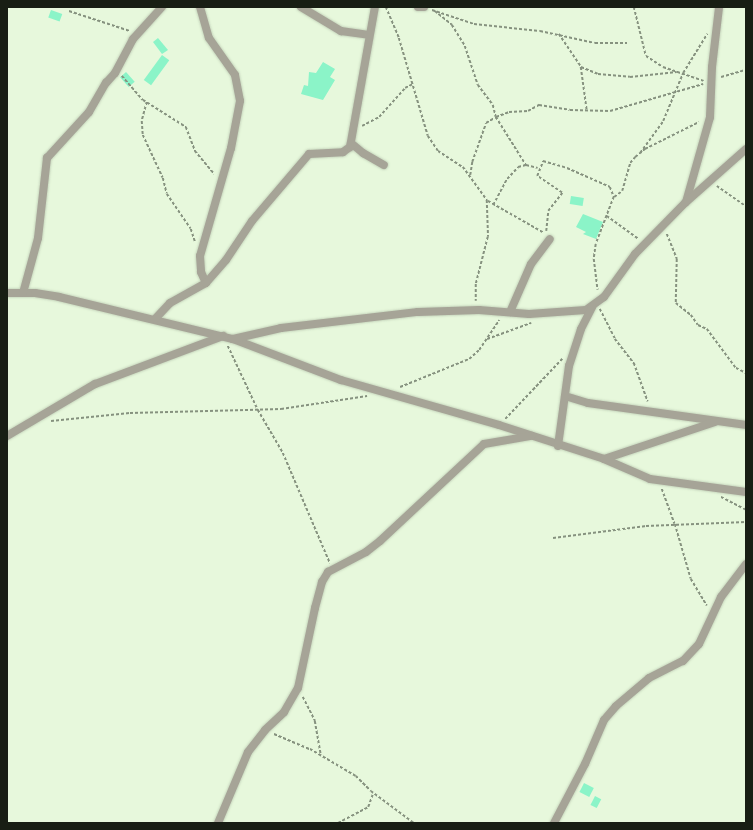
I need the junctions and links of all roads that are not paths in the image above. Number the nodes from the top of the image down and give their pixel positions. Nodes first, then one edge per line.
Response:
1 (162, 7) edge
2 (200, 7) edge
3 (301, 7) edge
4 (375, 7) edge
5 (719, 7) edge
6 (369, 35) junction
7 (352, 140) junction
8 (746, 148) edge
9 (384, 165) dead end
10 (686, 203) junction
11 (550, 239) dead end
12 (206, 283) junction
13 (7, 293) edge
14 (22, 293) junction
15 (597, 303) junction
16 (509, 312) junction
17 (154, 319) junction
18 (224, 336) junction
19 (233, 339) junction
20 (565, 396) junction
21 (718, 421) junction
22 (746, 426) edge
23 (7, 436) edge
24 (532, 436) junction
25 (558, 446) junction
26 (604, 460) junction
27 (746, 492) edge
28 (746, 564) edge
29 (218, 823) edge
30 (554, 823) edge

1 - 14 street
2 - 12 street
3 - 6 street
4 - 6 street
5 - 10 street
6 - 7 street
7 - 9 street
7 - 12 street
8 - 10 street
10 - 15 street
11 - 16 street
12 - 17 street
13 - 14 street
14 - 17 street
15 - 16 street
15 - 20 street
16 - 19 street
17 - 18 street
18 - 19 street
18 - 23 street
19 - 24 street
20 - 21 street
20 - 25 street
21 - 22 street
21 - 26 street
24 - 25 street
24 - 29 street
25 - 26 street
26 - 27 street
28 - 30 street

